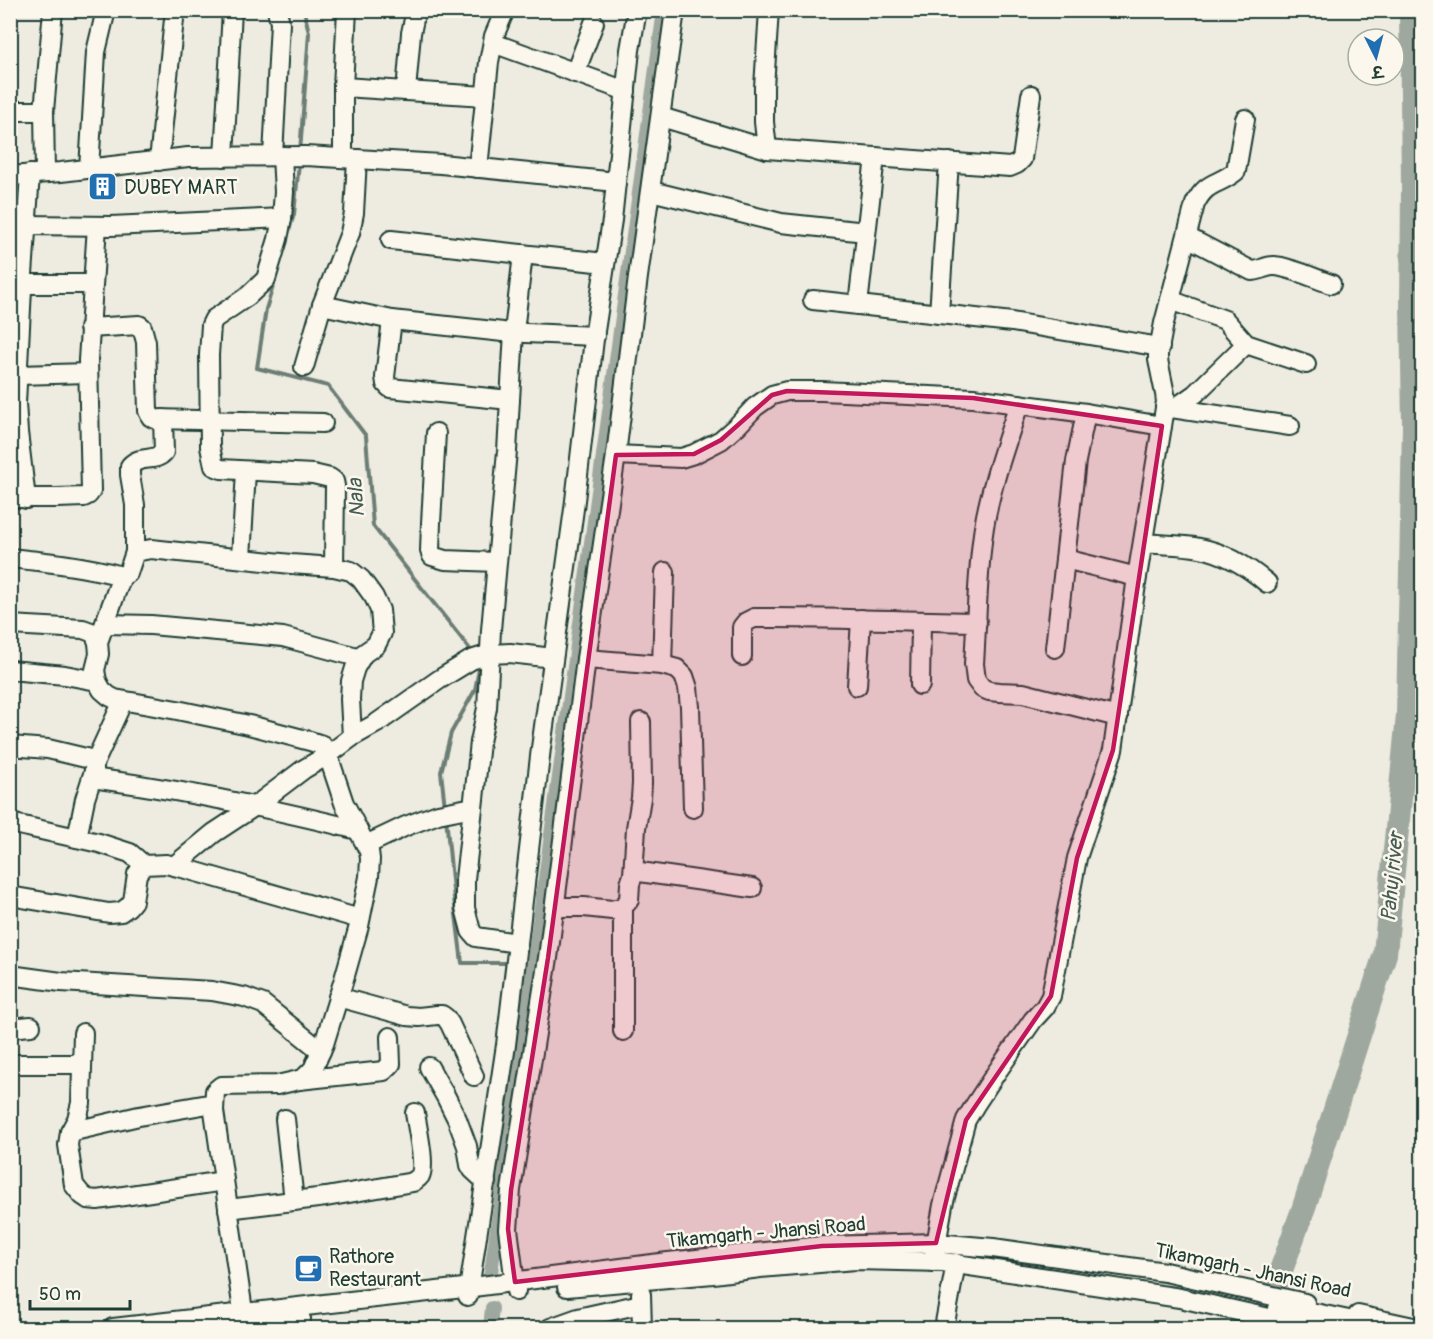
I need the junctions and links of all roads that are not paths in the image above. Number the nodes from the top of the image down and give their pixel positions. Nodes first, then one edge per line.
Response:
1 (53, 10) edge
2 (106, 10) edge
3 (175, 10) edge
4 (232, 10) edge
5 (277, 10) edge
6 (347, 10) edge
7 (416, 10) edge
8 (505, 10) edge
9 (637, 10) edge
10 (675, 10) edge
11 (769, 10) edge
12 (594, 23) dead end
13 (493, 43) junction
14 (575, 73) junction
15 (343, 87) junction
16 (406, 91) junction
17 (626, 91) junction
18 (1031, 95) dead end
19 (485, 96) junction
20 (10, 111) edge
21 (44, 111) junction
22 (661, 117) junction
23 (1245, 119) dead end
24 (767, 149) junction
25 (287, 156) junction
26 (224, 157) junction
27 (874, 157) junction
28 (350, 159) junction
29 (159, 161) junction
30 (949, 162) junction
31 (478, 168) junction
32 (89, 169) junction
33 (38, 173) junction
34 (10, 176) edge
35 (616, 182) junction
36 (651, 191) junction
37 (282, 218) junction
38 (26, 225) junction
39 (97, 226) junction
40 (866, 232) junction
41 (1186, 237) junction
42 (391, 240) dead end
43 (523, 254) junction
44 (605, 263) junction
45 (19, 276) edge
46 (93, 284) junction
47 (1331, 284) dead end
48 (813, 300) dead end
49 (1170, 300) junction
50 (858, 305) junction
51 (322, 306) junction
52 (939, 314) junction
53 (392, 320) junction
54 (89, 327) junction
55 (514, 332) junction
56 (595, 336) junction
57 (1246, 344) junction
58 (1160, 347) junction
59 (1306, 364) dead end
60 (304, 367) dead end
61 (88, 373) junction
62 (18, 375) junction
63 (510, 400) junction
64 (1019, 404) junction
65 (1170, 408) junction
66 (1086, 413) junction
67 (163, 419) junction
68 (210, 420) junction
69 (323, 423) dead end
70 (1161, 426) junction
71 (1290, 426) dead end
72 (436, 433) dead end
73 (616, 455) junction
74 (246, 471) junction
75 (18, 498) edge
76 (1143, 543) junction
77 (135, 552) junction
78 (10, 558) edge
79 (241, 558) junction
80 (1065, 559) junction
81 (496, 562) junction
82 (334, 567) junction
83 (665, 572) dead end
84 (122, 576) junction
85 (1137, 577) junction
86 (1267, 583) dead end
87 (861, 619) junction
88 (921, 622) junction
89 (977, 622) junction
90 (105, 624) junction
91 (10, 626) edge
92 (98, 642) junction
93 (1055, 648) dead end
94 (482, 656) junction
95 (742, 656) dead end
96 (360, 658) junction
97 (553, 658) junction
98 (586, 659) junction
99 (662, 665) junction
100 (10, 670) edge
101 (97, 681) junction
102 (920, 685) dead end
103 (857, 686) dead end
104 (123, 701) junction
105 (1118, 717) junction
106 (641, 722) dead end
107 (352, 737) junction
108 (10, 746) edge
109 (328, 755) junction
110 (93, 771) junction
111 (255, 806) junction
112 (473, 807) junction
113 (693, 808) dead end
114 (10, 823) edge
115 (77, 838) junction
116 (362, 838) junction
117 (144, 865) junction
118 (174, 866) junction
119 (633, 875) junction
120 (752, 888) dead end
121 (10, 896) edge
122 (555, 907) junction
123 (623, 907) junction
124 (360, 919) junction
125 (517, 949) junction
126 (10, 975) edge
127 (338, 997) junction
128 (31, 1026) dead end
129 (10, 1028) edge
130 (623, 1031) dead end
131 (83, 1033) dead end
132 (390, 1037) dead end
133 (321, 1051) junction
134 (10, 1064) edge
135 (82, 1065) junction
136 (429, 1067) dead end
137 (474, 1076) dead end
138 (299, 1080) junction
139 (214, 1103) junction
140 (415, 1113) dead end
141 (285, 1119) dead end
142 (69, 1132) junction
143 (224, 1182) junction
144 (486, 1182) junction
145 (294, 1201) junction
146 (228, 1209) junction
147 (936, 1243) junction
148 (933, 1262) junction
149 (956, 1263) junction
150 (641, 1280) junction
151 (510, 1287) junction
152 (475, 1291) junction
153 (642, 1304) junction
154 (1281, 1309) dead end
155 (250, 1324) edge
156 (113, 1329) edge
157 (550, 1329) edge
158 (642, 1329) edge
159 (944, 1329) edge
160 (1317, 1329) edge
161 (1372, 1329) edge
162 (1418, 1329) edge

1 - 21 street
2 - 32 street
3 - 29 street
4 - 26 street
5 - 25 street
6 - 15 street
7 - 16 street
8 - 13 street
9 - 17 street
10 - 22 street
11 - 24 street
12 - 14 street
13 - 14 street
13 - 19 street
14 - 17 street
15 - 16 street
15 - 28 street
16 - 19 street
17 - 35 street
18 - 30 street
19 - 31 street
20 - 21 street
21 - 33 street
22 - 24 street
22 - 36 street
23 - 41 street
24 - 27 street
25 - 26 street
25 - 28 street
25 - 37 street
26 - 29 street
27 - 30 street
27 - 40 street
28 - 31 street
28 - 51 street
29 - 32 street
30 - 52 street
31 - 35 street
32 - 33 street
33 - 34 street
33 - 38 street
35 - 44 street
36 - 40 street
36 - 73 street
37 - 39 street
37 - 68 street
38 - 39 street
38 - 45 street
39 - 46 street
40 - 50 street
41 - 47 street
41 - 49 street
42 - 43 street
43 - 44 street
43 - 55 street
44 - 56 street
45 - 46 street
45 - 62 street
46 - 54 street
48 - 50 street
49 - 57 street
49 - 58 street
50 - 52 street
51 - 53 street
51 - 60 street
52 - 58 street
53 - 55 street
53 - 63 street
54 - 61 street
54 - 67 street
55 - 56 street
55 - 63 street
56 - 97 street
57 - 59 street
57 - 65 street
58 - 65 street
61 - 62 street
61 - 75 street
62 - 75 street
63 - 81 street
64 - 66 street
64 - 73 street
64 - 89 street
65 - 70 street
65 - 71 street
66 - 70 street
66 - 80 street
67 - 68 street
67 - 77 street
68 - 69 street
68 - 74 street
70 - 76 street
72 - 81 street
73 - 98 street
74 - 79 street
74 - 82 street
76 - 85 street
76 - 86 street
77 - 79 street
77 - 84 street
78 - 84 street
79 - 82 street
80 - 85 street
80 - 93 street
81 - 94 street
82 - 96 street
83 - 99 street
84 - 90 street
85 - 105 street
87 - 88 street
87 - 95 street
87 - 103 street
88 - 89 street
88 - 102 street
89 - 105 street
90 - 92 street
90 - 96 street
91 - 92 street
92 - 101 street
94 - 97 street
94 - 107 street
94 - 112 street
96 - 107 street
97 - 125 street
98 - 99 street
98 - 122 street
99 - 113 street
100 - 101 street
101 - 104 street
104 - 109 street
104 - 110 street
105 - 147 street
106 - 119 street
107 - 109 street
108 - 110 street
109 - 111 street
109 - 116 street
110 - 111 street
110 - 115 street
111 - 116 street
111 - 118 street
112 - 116 street
112 - 125 street
114 - 115 street
115 - 117 street
116 - 124 street
117 - 118 street
117 - 121 street
118 - 124 street
119 - 120 street
119 - 123 street
122 - 123 street
122 - 151 street
123 - 130 street
124 - 127 street
125 - 144 street
126 - 133 street
127 - 133 street
127 - 137 street
128 - 129 street
131 - 135 street
132 - 138 street
133 - 138 street
134 - 135 street
135 - 142 street
136 - 144 street
138 - 139 street
139 - 142 street
139 - 143 street
140 - 145 street
141 - 145 street
142 - 143 street
143 - 146 street
144 - 152 street
145 - 146 street
146 - 155 street
147 - 148 street
147 - 151 street, Tikamgarh - Jhansi Road
147 - 162 street, Tikamgarh - Jhansi Road
148 - 149 street
148 - 150 street
149 - 159 street
149 - 160 street
150 - 151 street
150 - 153 street
151 - 152 street
152 - 155 street
153 - 157 street
153 - 158 street
154 - 161 main road
155 - 156 street

